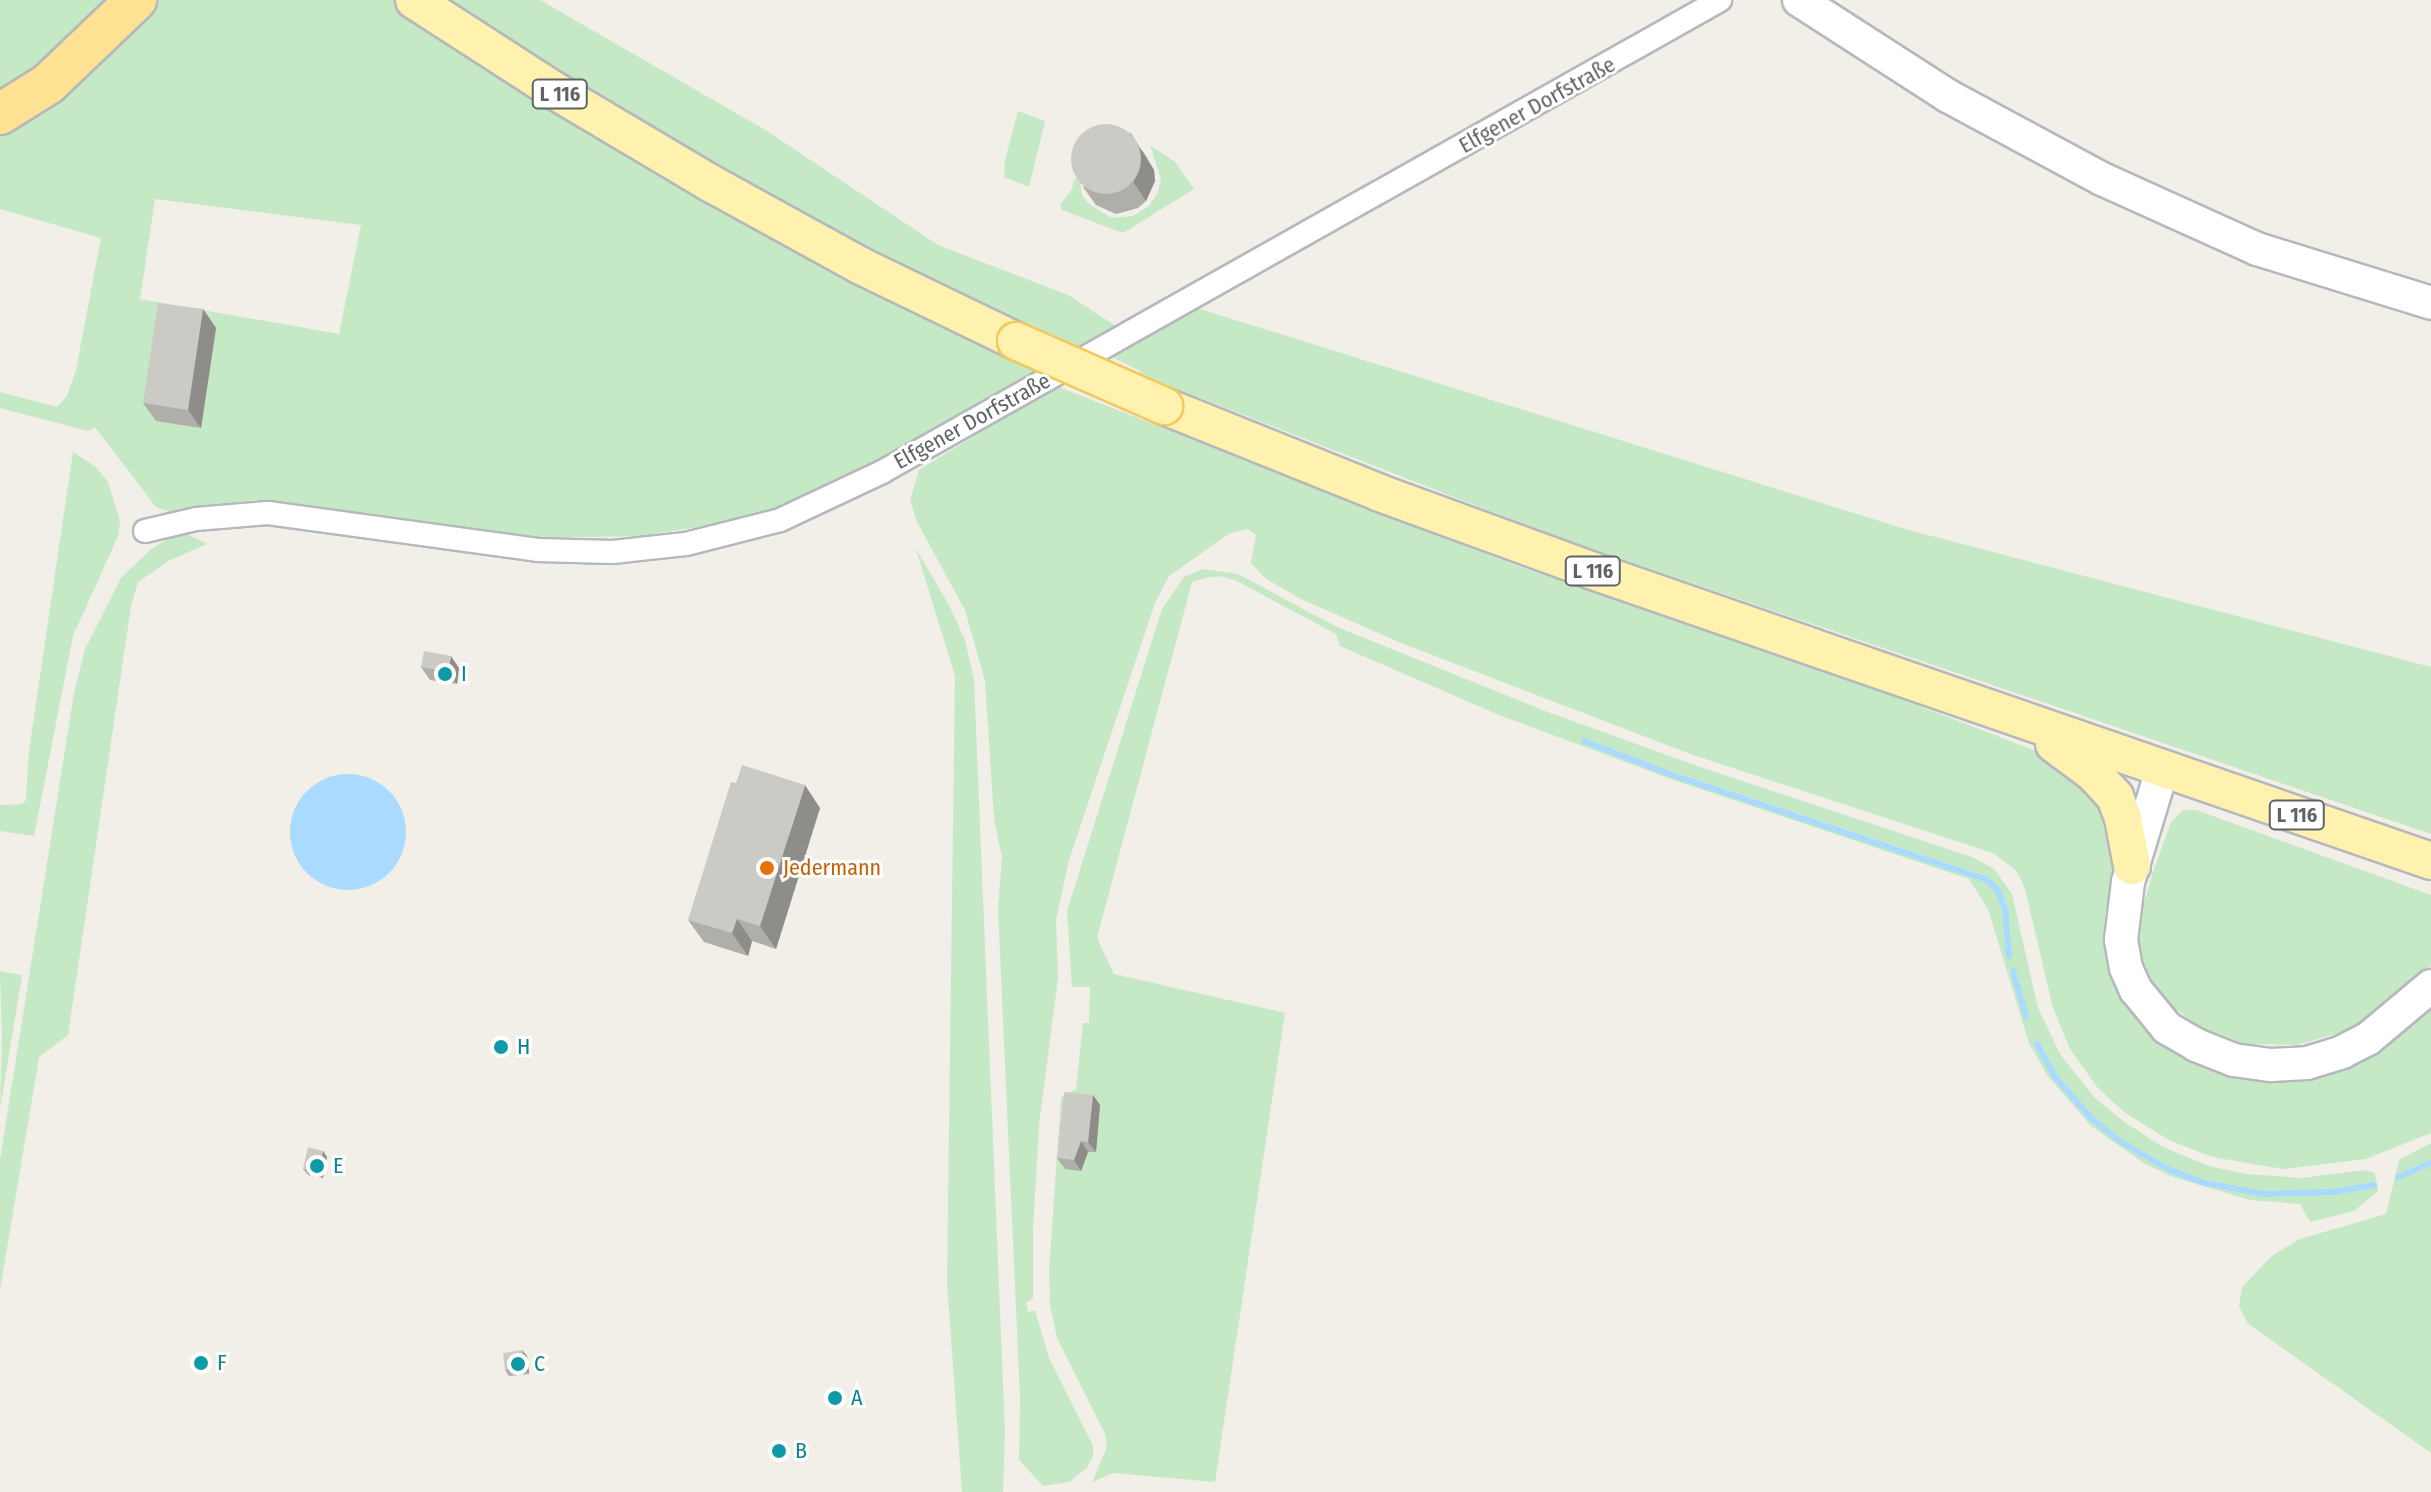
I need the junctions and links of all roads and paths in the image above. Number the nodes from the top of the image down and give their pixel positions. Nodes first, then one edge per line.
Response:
1 (104, 0) edge
2 (136, 0) edge
3 (414, 0) edge
4 (1720, 0) edge
5 (1799, 0) edge
6 (0, 86) edge
7 (0, 114) edge
8 (2431, 303) edge
9 (145, 531) dead end
10 (2027, 724) junction
11 (2162, 770) junction
12 (2431, 861) edge
13 (2132, 866) junction
14 (2431, 986) edge

1 - 6 highway
2 - 7 highway
3 - 10 main road, L 116, bridge
4 - 9 street, Elfgener Dorfstraße
5 - 8 street
10 - 11 main road, L 116
10 - 13 main road
11 - 12 main road, L 116
11 - 13 street
13 - 14 street

